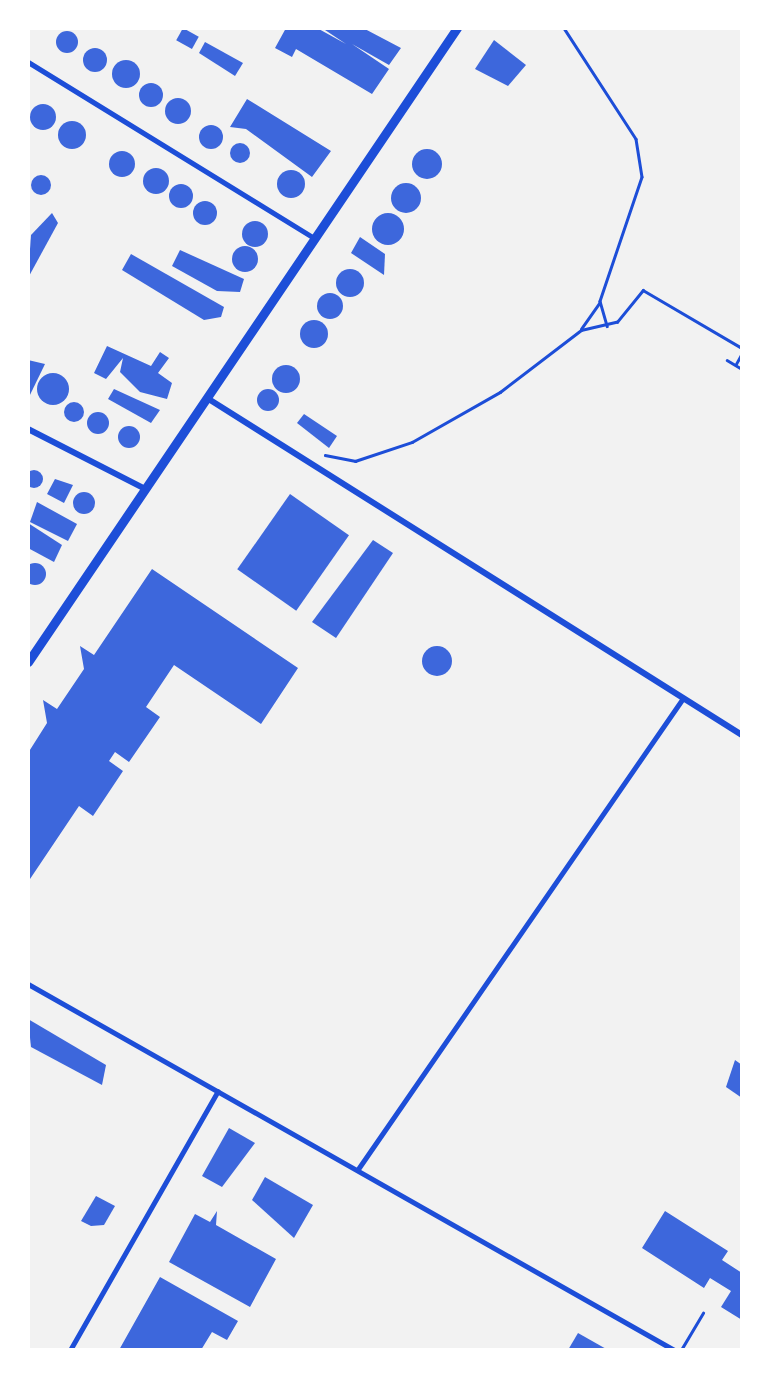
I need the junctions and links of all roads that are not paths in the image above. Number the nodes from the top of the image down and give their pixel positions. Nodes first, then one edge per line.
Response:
1 (457, 28) edge
2 (28, 62) edge
3 (314, 238) junction
4 (206, 398) junction
5 (28, 429) edge
6 (145, 488) junction
7 (28, 662) edge
8 (684, 698) junction
9 (742, 736) edge
10 (28, 984) edge
11 (218, 1091) junction
12 (358, 1169) junction
13 (703, 1314) dead end
14 (70, 1350) edge
15 (678, 1350) edge

1 - 3 main road
2 - 3 street
3 - 4 main road
4 - 6 main road
4 - 8 street
5 - 6 street
6 - 7 main road
8 - 9 street
8 - 12 street
10 - 11 street
11 - 12 street
11 - 14 street
12 - 15 street
13 - 15 lane

